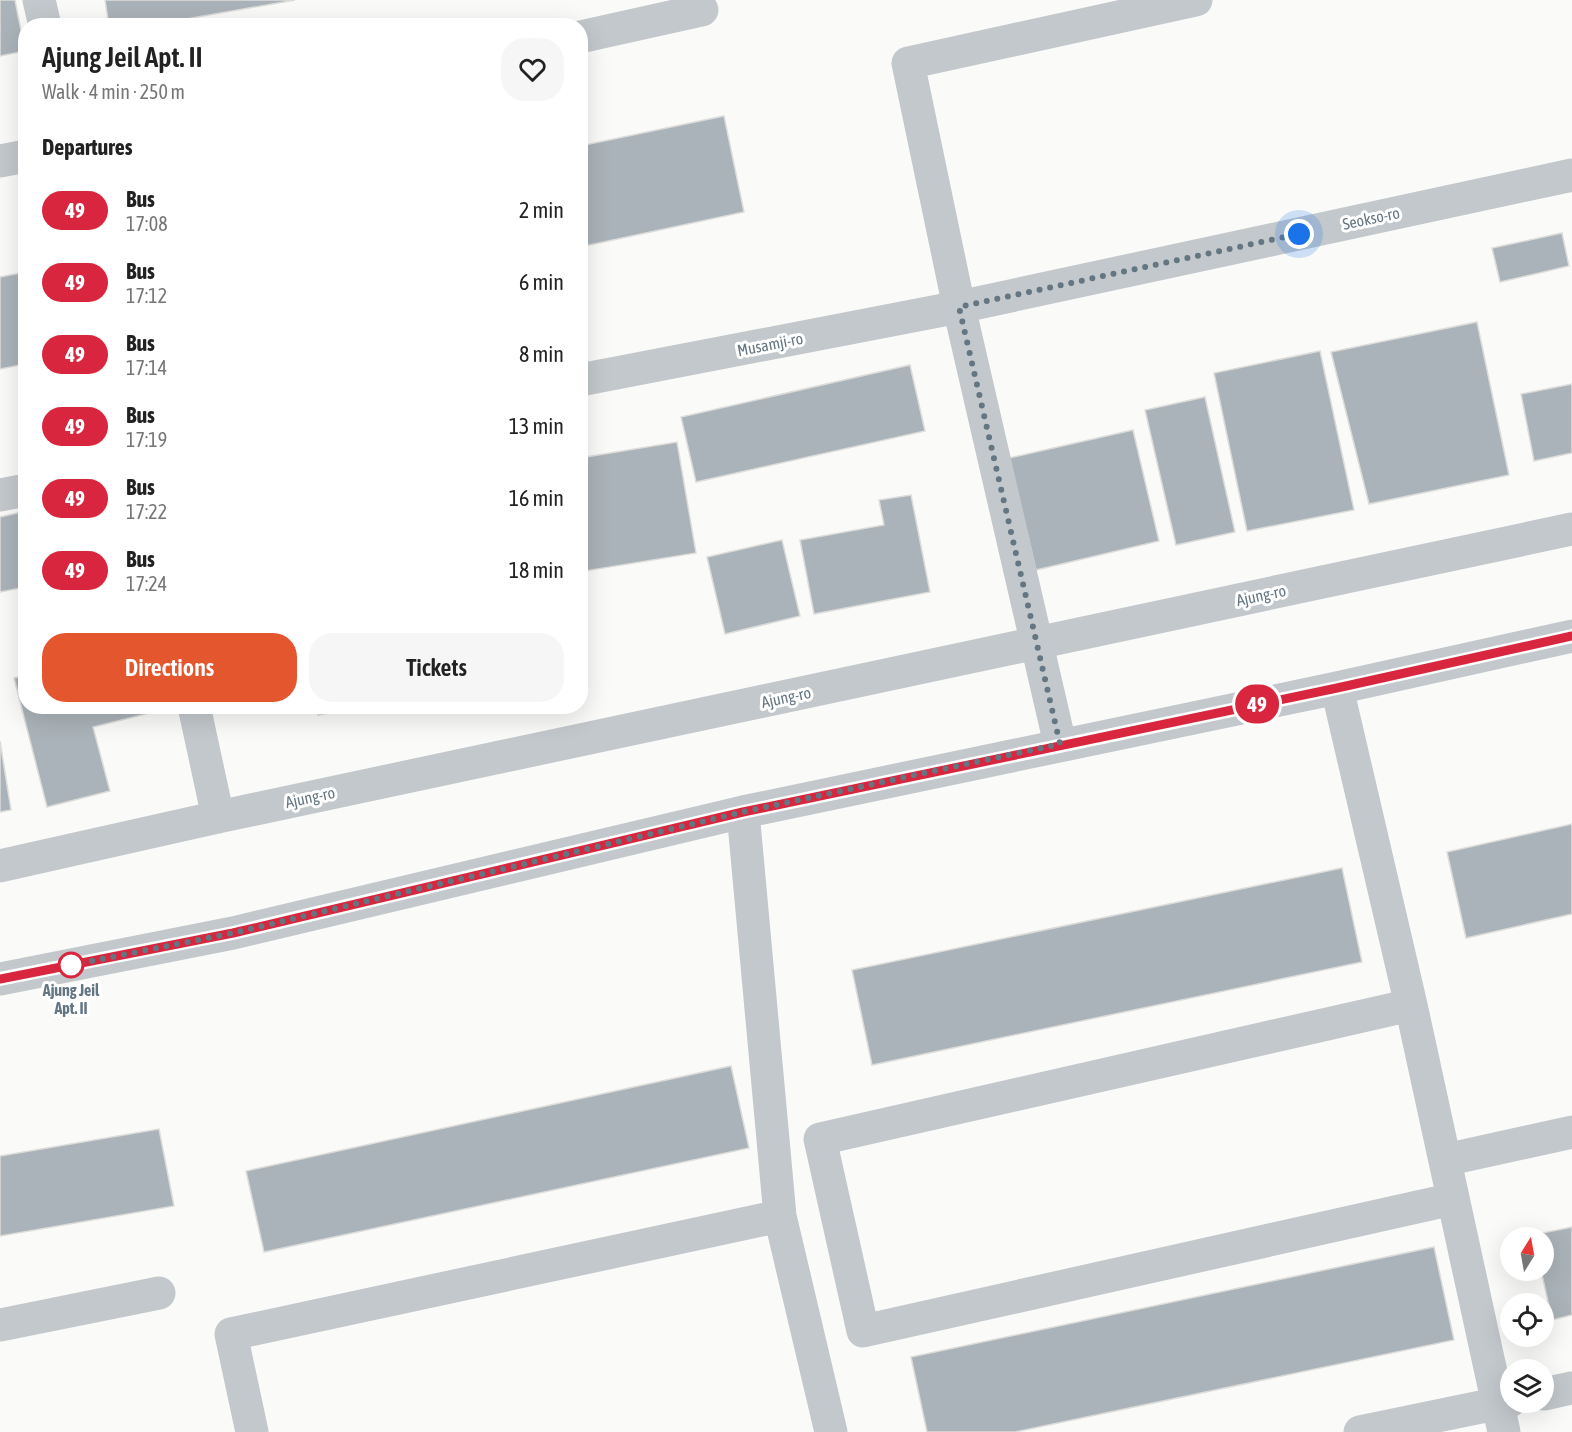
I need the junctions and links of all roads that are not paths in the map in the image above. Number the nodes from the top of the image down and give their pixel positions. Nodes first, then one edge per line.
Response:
1 (39, 0) edge
2 (1196, 0) edge
3 (702, 10) dead end
4 (43, 18) edge
5 (588, 34) edge
6 (18, 158) edge
7 (0, 161) edge
8 (1572, 175) edge
9 (959, 307) junction
10 (588, 378) edge
11 (18, 492) edge
12 (0, 495) edge
13 (1572, 529) edge
14 (1572, 636) edge
15 (1037, 643) junction
16 (1337, 688) junction
17 (196, 714) edge
18 (1060, 744) junction
19 (743, 812) junction
20 (218, 817) junction
21 (0, 866) edge
22 (0, 979) edge
23 (1411, 1005) junction
24 (1572, 1132) edge
25 (1445, 1160) junction
26 (1453, 1199) junction
27 (780, 1216) junction
28 (159, 1293) dead end
29 (0, 1325) edge
30 (1572, 1388) edge
31 (1554, 1392) edge
32 (1500, 1395) edge
33 (1500, 1413) edge
34 (252, 1432) edge
35 (831, 1432) edge
36 (1360, 1432) edge

1 - 4 street
2 - 9 street
3 - 5 street
6 - 7 street
8 - 9 street, Seokso-ro
9 - 10 street, Musamji-ro
9 - 15 street
11 - 12 street
13 - 15 street, Ajung-ro
14 - 16 street
15 - 18 street
15 - 20 street, Ajung-ro
16 - 18 street
16 - 23 street
17 - 20 street
18 - 19 street
19 - 22 street
19 - 27 street
20 - 21 street, Ajung-ro
23 - 25 street
23 - 26 street
24 - 25 street
25 - 26 street
26 - 32 street
27 - 34 street
27 - 35 street
28 - 29 street
30 - 31 street
33 - 36 street

